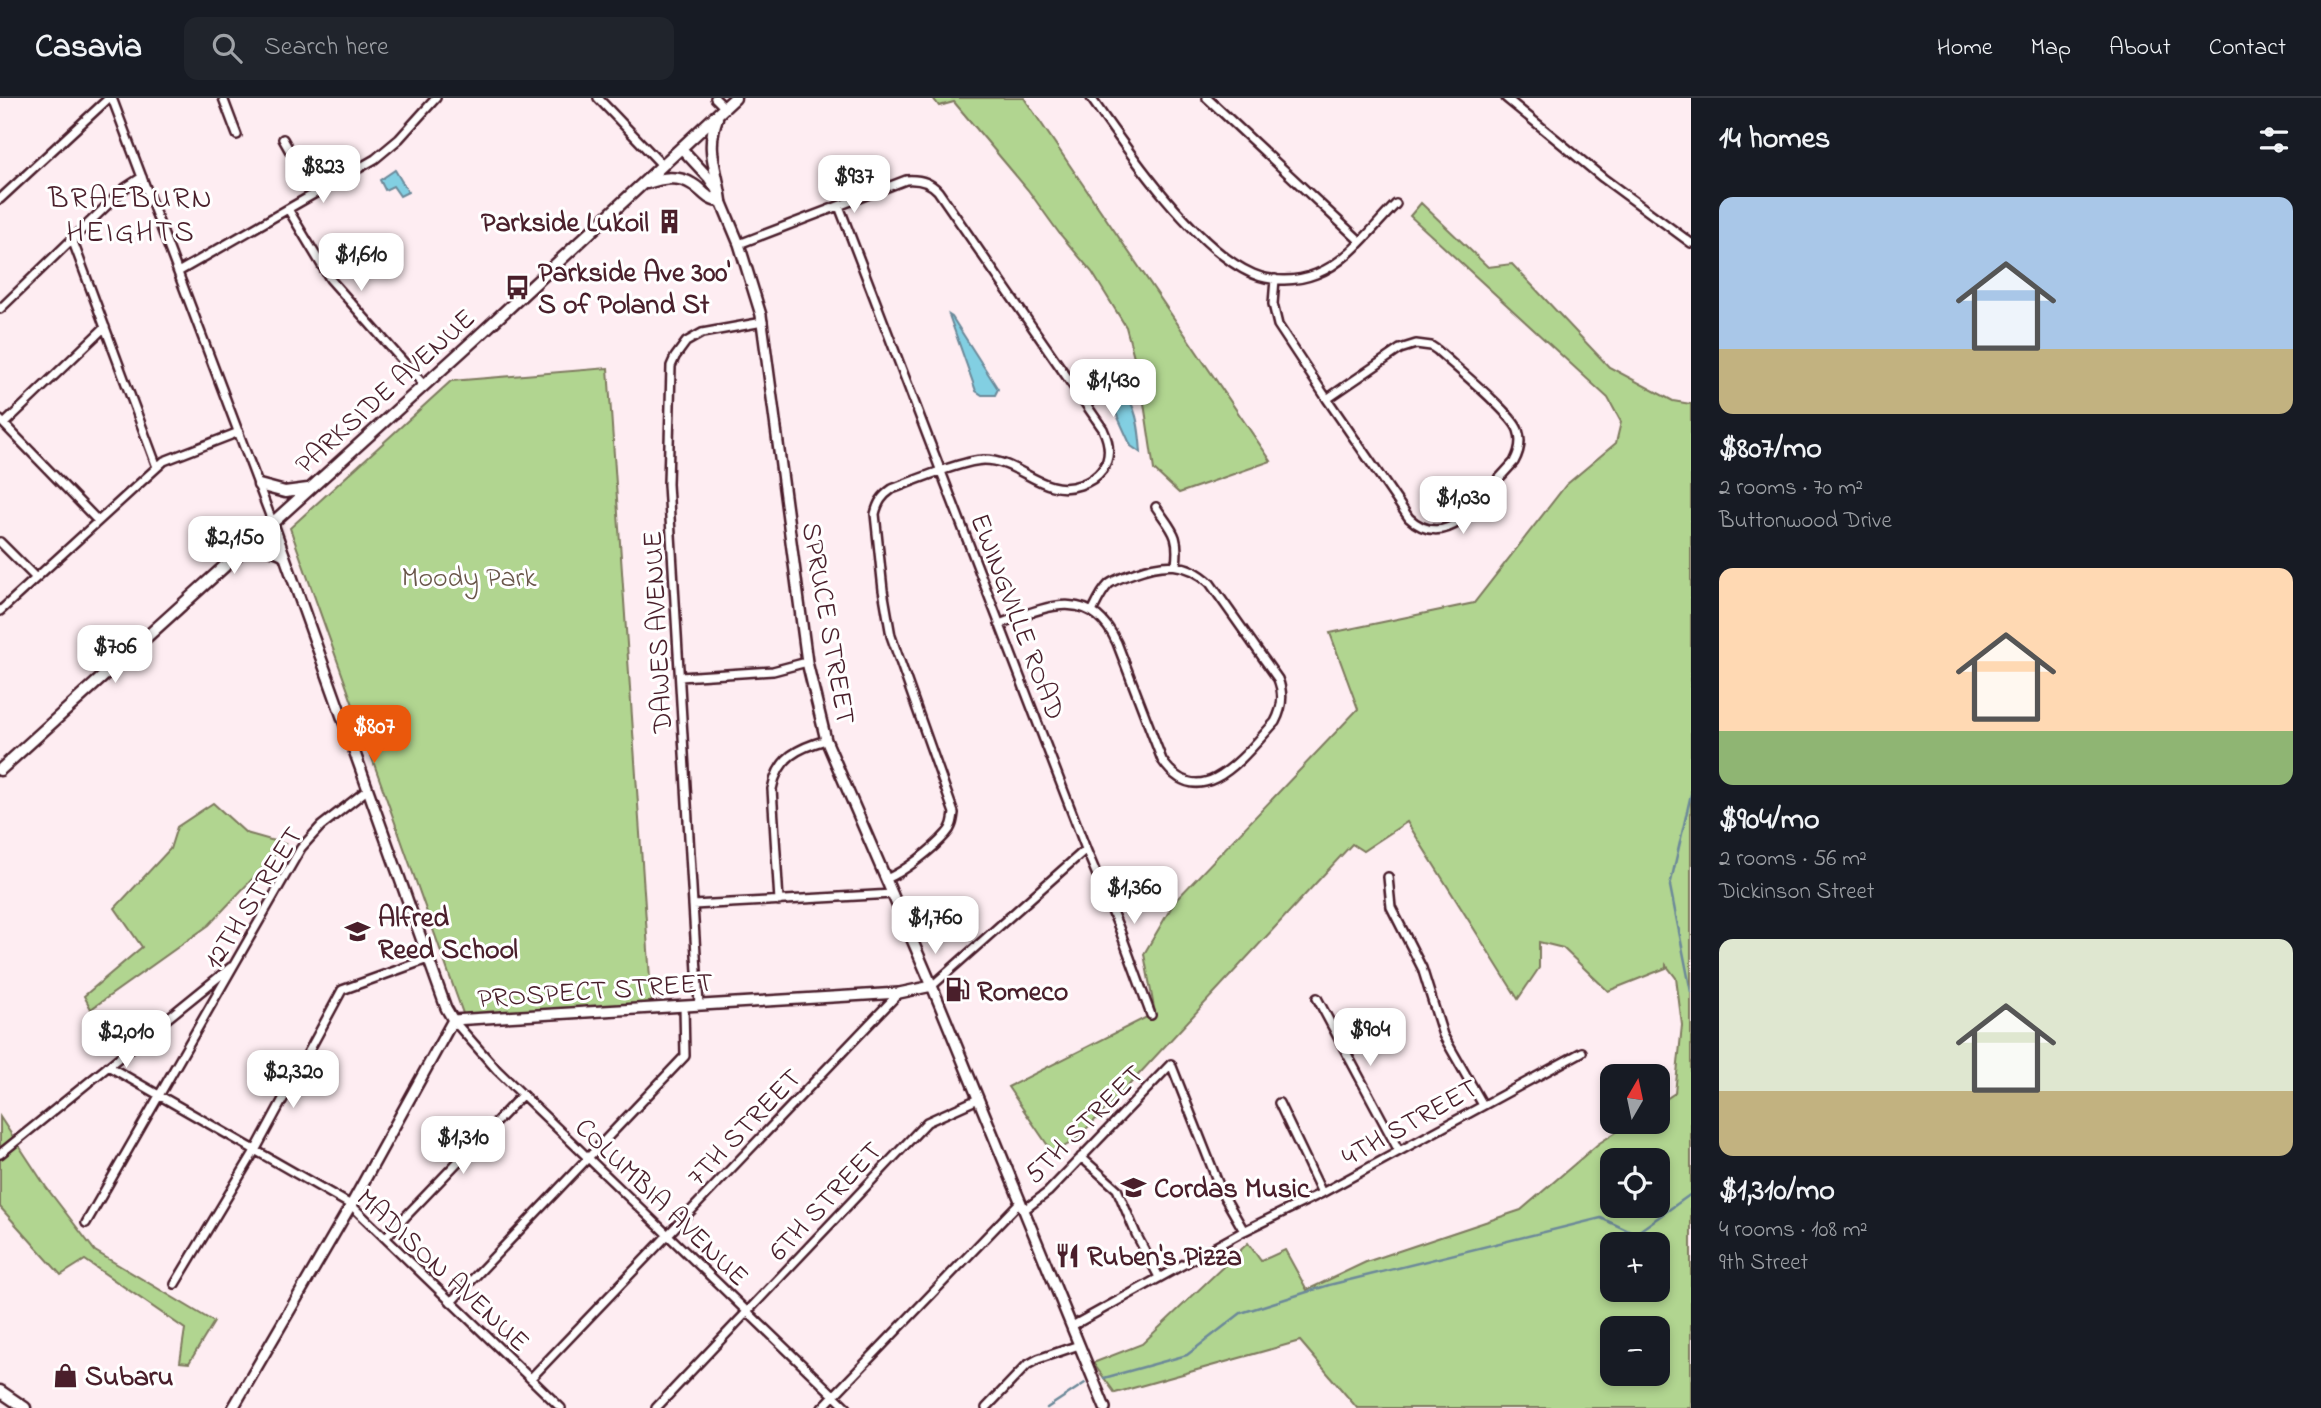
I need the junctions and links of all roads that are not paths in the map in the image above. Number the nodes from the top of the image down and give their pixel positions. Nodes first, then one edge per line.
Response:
1 (110, 98) edge
2 (223, 98) edge
3 (436, 98) edge
4 (598, 98) edge
5 (715, 98) edge
6 (735, 98) edge
7 (1091, 98) edge
8 (1207, 98) edge
9 (1506, 98) edge
10 (721, 112) junction
11 (237, 135) dead end
12 (283, 139) dead end
13 (682, 149) junction
14 (663, 166) junction
15 (142, 177) junction
16 (643, 184) junction
17 (314, 194) junction
18 (0, 199) edge
19 (721, 201) junction
20 (1396, 204) dead end
21 (839, 206) junction
22 (288, 209) junction
23 (72, 239) junction
24 (1360, 241) junction
25 (1691, 243) edge
26 (739, 244) junction
27 (178, 272) junction
28 (1275, 279) junction
29 (0, 309) edge
30 (763, 322) junction
31 (105, 327) junction
32 (424, 385) junction
33 (1327, 399) junction
34 (2, 422) edge
35 (239, 432) junction
36 (157, 467) junction
37 (941, 472) junction
38 (258, 485) junction
39 (309, 489) junction
40 (1156, 507) dead end
41 (98, 521) junction
42 (272, 521) junction
43 (0, 542) edge
44 (239, 552) junction
45 (283, 554) junction
46 (1176, 565) junction
47 (36, 578) junction
48 (0, 611) edge
49 (1092, 612) junction
50 (999, 624) junction
51 (807, 662) junction
52 (680, 677) junction
53 (826, 740) junction
54 (0, 770) edge
55 (367, 790) junction
56 (1086, 849) junction
57 (1388, 877) dead end
58 (886, 879) junction
59 (892, 894) junction
60 (779, 901) junction
61 (693, 905) junction
62 (428, 959) junction
63 (234, 964) junction
64 (932, 986) junction
65 (899, 993) junction
66 (1317, 998) dead end
67 (699, 1005) junction
68 (684, 1006) junction
69 (1151, 1015) dead end
70 (453, 1020) junction
71 (1581, 1052) dead end
72 (108, 1066) junction
73 (159, 1095) junction
74 (522, 1095) junction
75 (978, 1099) junction
76 (1279, 1103) dead end
77 (1483, 1105) junction
78 (256, 1149) junction
79 (1399, 1151) junction
80 (0, 1154) edge
81 (1081, 1157) junction
82 (588, 1158) junction
83 (1322, 1193) junction
84 (351, 1205) junction
85 (1022, 1206) junction
86 (86, 1223) dead end
87 (1244, 1231) junction
88 (668, 1235) junction
89 (385, 1238) junction
90 (1159, 1277) junction
91 (175, 1284) dead end
92 (451, 1302) junction
93 (747, 1312) junction
94 (1072, 1326) junction
95 (1079, 1345) junction
96 (530, 1378) junction
97 (0, 1391) edge
98 (834, 1395) junction
99 (25, 1408) edge
100 (233, 1408) edge
101 (561, 1408) edge
102 (656, 1408) edge
103 (821, 1408) edge
104 (847, 1408) edge
105 (986, 1408) edge
106 (1105, 1408) edge

1 - 15 street
1 - 18 street
2 - 11 street
3 - 17 street
4 - 14 street
5 - 10 street
6 - 10 main road, PARKSIDE AVENUE
7 - 28 street
8 - 24 street
9 - 25 street
10 - 13 main road, PARKSIDE AVENUE
10 - 19 main road
12 - 17 street
13 - 14 main road, PARKSIDE AVENUE
13 - 19 street, SPRUCE STREET
14 - 16 main road, PARKSIDE AVENUE
15 - 23 street
15 - 27 street
16 - 19 main road
16 - 32 main road, PARKSIDE AVENUE
17 - 22 street
19 - 26 street, SPRUCE STREET
20 - 24 street
21 - 26 street
21 - 37 street, EWINGVILLE ROAD
21 - 37 street
22 - 27 street
22 - 32 street
23 - 29 street
23 - 31 street
24 - 28 street
26 - 30 street, SPRUCE STREET
27 - 35 street
28 - 33 street
30 - 51 street, SPRUCE STREET
30 - 52 street, DAWES AVENUE
31 - 34 street
31 - 36 street
32 - 39 main road, PARKSIDE AVENUE
33 - 33 street
34 - 41 street
35 - 36 street
35 - 38 street
36 - 41 street
37 - 50 street, EWINGVILLE ROAD
37 - 58 street
38 - 39 main road
38 - 42 street
39 - 42 main road, PARKSIDE AVENUE
40 - 46 street
41 - 47 street
42 - 44 main road, PARKSIDE AVENUE
42 - 45 street
43 - 47 street
44 - 45 main road
44 - 54 main road, PARKSIDE AVENUE
45 - 55 street
46 - 49 street
46 - 49 street
47 - 48 street
49 - 50 street
50 - 56 street, EWINGVILLE ROAD
51 - 52 street
51 - 53 street, SPRUCE STREET
52 - 61 street, DAWES AVENUE
53 - 58 street, SPRUCE STREET
53 - 60 street
55 - 62 street
55 - 63 street, 12TH STREET
56 - 64 street
56 - 69 street, EWINGVILLE ROAD
57 - 77 street
58 - 59 street, SPRUCE STREET
59 - 60 street
59 - 64 street, SPRUCE STREET
60 - 61 street
61 - 67 street, DAWES AVENUE
62 - 70 street
62 - 78 street
63 - 72 street
63 - 73 street, 12TH STREET
64 - 65 street, PROSPECT STREET
64 - 75 street, SPRUCE STREET
65 - 67 street, PROSPECT STREET
65 - 88 street, 7TH STREET
66 - 79 street
67 - 68 street, PROSPECT STREET
68 - 70 street, PROSPECT STREET
68 - 82 street
70 - 74 street, COLUMBIA AVENUE
70 - 84 street, PROSPECT STREET
71 - 77 street, 4TH STREET
72 - 73 street, MADISON AVENUE
72 - 80 street
73 - 78 street, MADISON AVENUE
73 - 86 street, 12TH STREET
74 - 82 street, COLUMBIA AVENUE
74 - 89 street
75 - 85 street, SPRUCE STREET
75 - 93 street, 6TH STREET
76 - 83 street
77 - 79 street, 4TH STREET
78 - 84 street, MADISON AVENUE
78 - 91 street
79 - 83 street, 4TH STREET
81 - 85 street, 5TH STREET
81 - 87 street, 5TH STREET
81 - 90 street
82 - 88 street, COLUMBIA AVENUE
82 - 92 street
83 - 87 street, 4TH STREET
84 - 89 street, MADISON AVENUE
84 - 100 street, PROSPECT STREET
85 - 94 street, SPRUCE STREET
85 - 98 street, 5TH STREET
87 - 90 street, 4TH STREET
88 - 93 street, COLUMBIA AVENUE
88 - 96 street, 7TH STREET
89 - 92 street, MADISON AVENUE
90 - 94 street, 4TH STREET
92 - 96 street, MADISON AVENUE
93 - 98 street, COLUMBIA AVENUE
93 - 102 street, 6TH STREET
94 - 95 street, SPRUCE STREET
95 - 105 street
95 - 106 street, SPRUCE STREET
96 - 101 street, MADISON AVENUE
97 - 99 main road
98 - 103 street, 5TH STREET
98 - 104 street, COLUMBIA AVENUE

